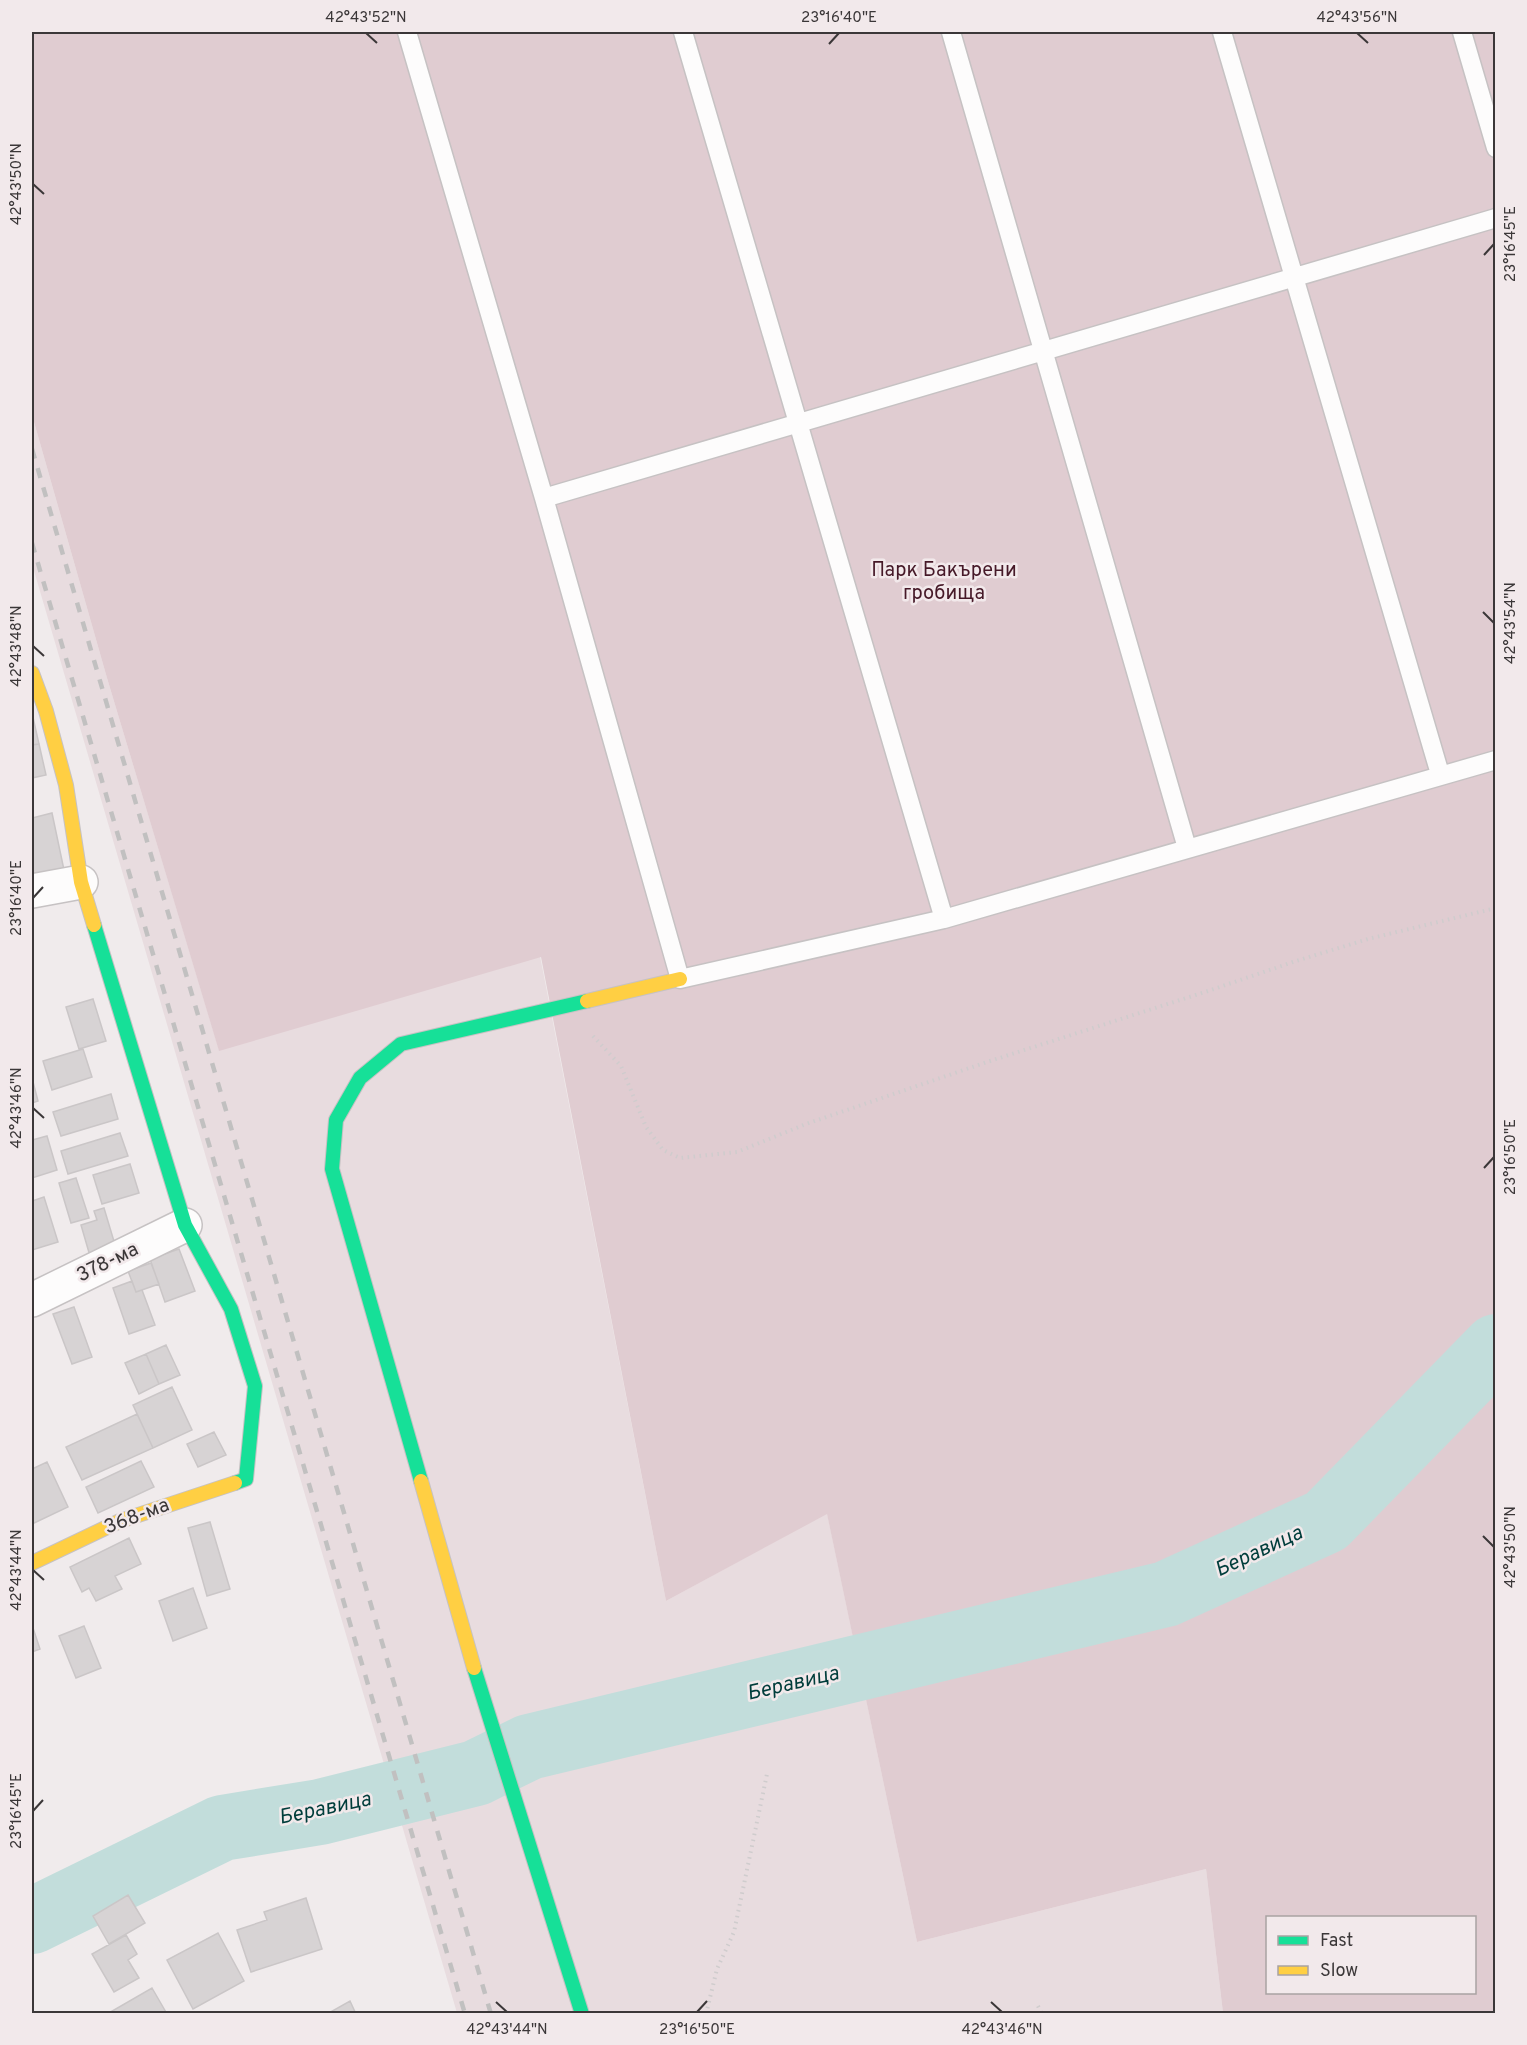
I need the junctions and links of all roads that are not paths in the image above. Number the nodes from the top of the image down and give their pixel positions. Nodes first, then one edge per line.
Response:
1 (407, 32) edge
2 (683, 32) edge
3 (951, 32) edge
4 (1222, 32) edge
5 (1462, 32) edge
6 (1496, 148) edge
7 (1496, 218) edge
8 (1294, 277) junction
9 (1043, 351) junction
10 (798, 423) junction
11 (544, 498) junction
12 (32, 673) edge
13 (1496, 760) edge
14 (1440, 774) junction
15 (1187, 848) junction
16 (81, 882) junction
17 (32, 891) edge
18 (944, 919) junction
19 (680, 980) junction
20 (185, 1225) junction
21 (32, 1300) edge
22 (32, 1563) edge
23 (582, 2013) edge

1 - 11 lane
2 - 10 lane
3 - 9 lane
4 - 8 lane
5 - 6 lane
7 - 8 lane
8 - 9 lane
8 - 14 lane
9 - 10 lane
9 - 15 lane
10 - 11 lane
10 - 18 lane
11 - 19 lane
12 - 16 street
13 - 14 lane
14 - 15 lane
15 - 18 lane
16 - 17 street
16 - 20 street
18 - 19 lane
19 - 23 street
20 - 21 street, 378-ма
20 - 22 street, 368-ма

